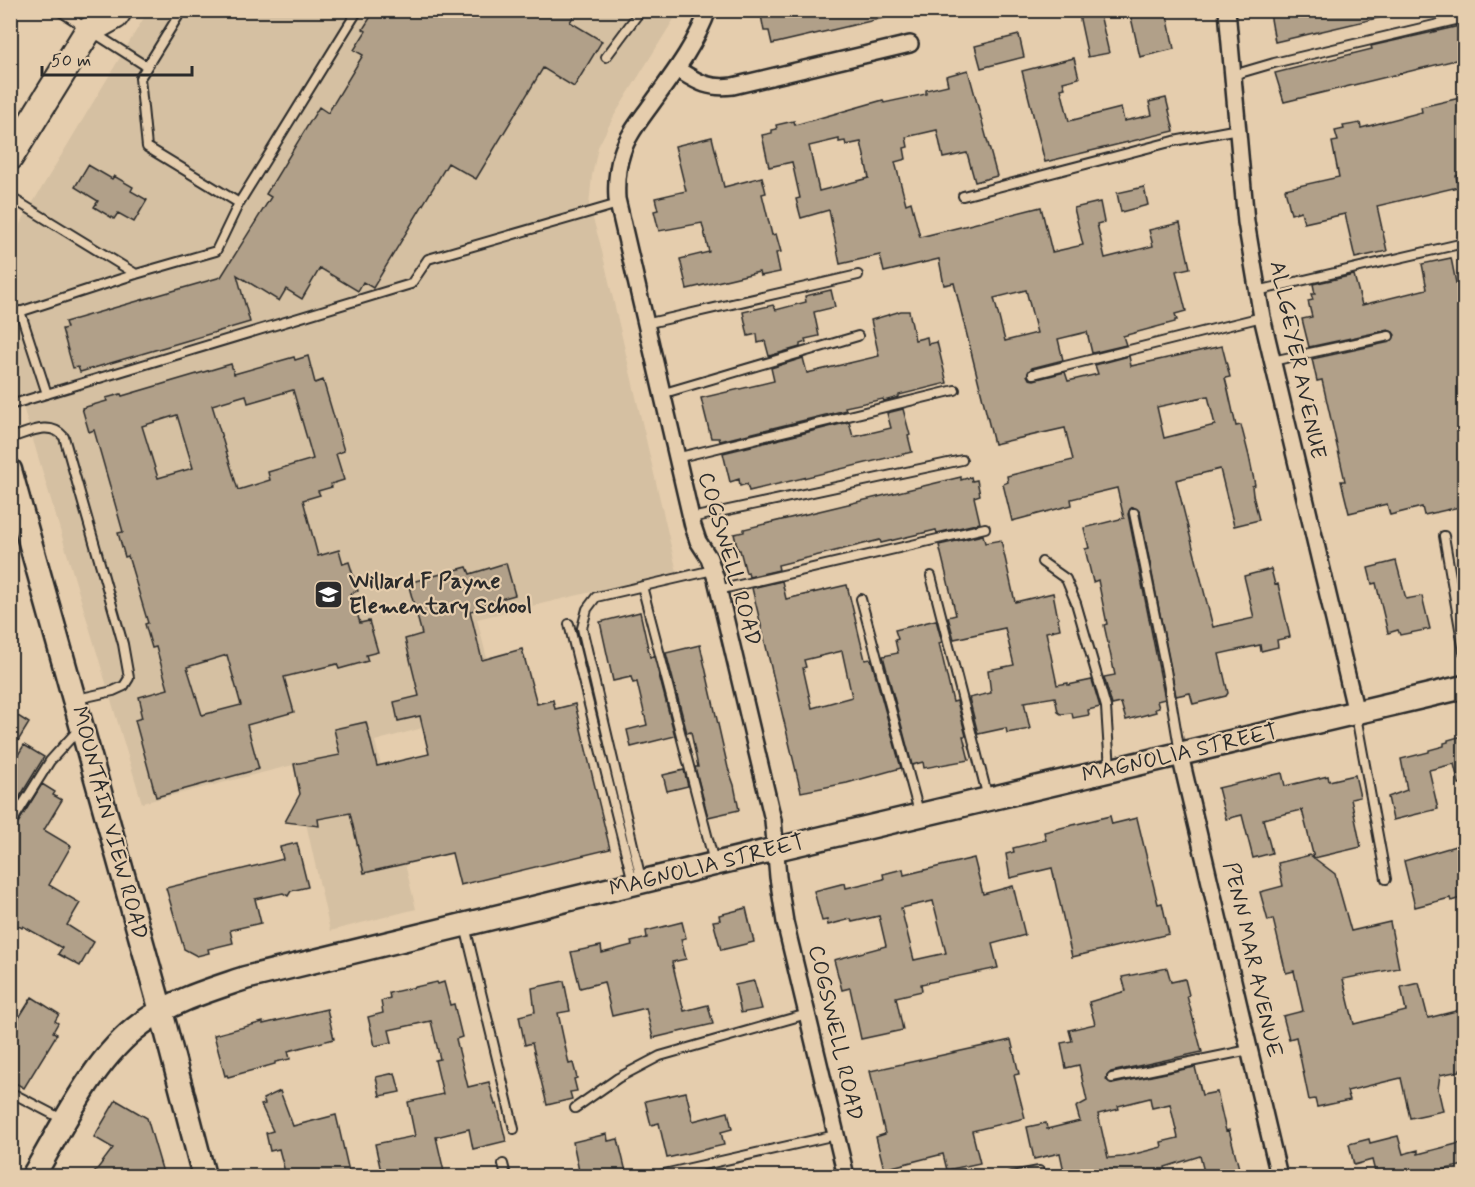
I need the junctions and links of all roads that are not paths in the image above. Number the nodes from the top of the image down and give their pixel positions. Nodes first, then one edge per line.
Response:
1 (58, 10) edge
2 (118, 10) edge
3 (182, 10) edge
4 (358, 10) edge
5 (641, 10) edge
6 (708, 10) edge
7 (1227, 10) edge
8 (1464, 18) edge
9 (87, 21) edge
10 (910, 44) dead end
11 (606, 57) dead end
12 (147, 66) junction
13 (677, 69) junction
14 (1233, 75) junction
15 (1238, 129) junction
16 (10, 157) edge
17 (963, 196) dead end
18 (10, 197) edge
19 (239, 203) junction
20 (618, 204) junction
21 (1464, 243) edge
22 (136, 274) junction
23 (858, 275) dead end
24 (1257, 291) junction
25 (20, 311) junction
26 (10, 315) edge
27 (1262, 317) junction
28 (645, 324) junction
29 (858, 336) dead end
30 (1389, 336) dead end
31 (1272, 362) junction
32 (1033, 374) dead end
33 (955, 390) dead end
34 (47, 394) junction
35 (661, 394) junction
36 (10, 405) edge
37 (10, 438) edge
38 (676, 458) junction
39 (962, 460) dead end
40 (12, 479) edge
41 (1134, 513) dead end
42 (691, 518) junction
43 (985, 528) dead end
44 (1444, 536) dead end
45 (1042, 562) dead end
46 (713, 570) junction
47 (931, 576) dead end
48 (642, 586) junction
49 (718, 590) junction
50 (861, 599) dead end
51 (569, 624) dead end
52 (1464, 652) edge
53 (1464, 687) edge
54 (75, 700) junction
55 (1356, 713) junction
56 (82, 726) junction
57 (1180, 754) junction
58 (1110, 771) junction
59 (989, 799) junction
60 (920, 816) junction
61 (10, 825) edge
62 (776, 849) junction
63 (715, 864) junction
64 (1386, 879) dead end
65 (637, 883) junction
66 (465, 924) junction
67 (161, 1011) junction
68 (807, 1014) junction
69 (1249, 1050) junction
70 (1112, 1078) dead end
71 (10, 1092) edge
72 (574, 1108) dead end
73 (66, 1121) junction
74 (514, 1129) dead end
75 (836, 1135) junction
76 (503, 1164) dead end
77 (1039, 1170) dead end
78 (33, 1176) edge
79 (204, 1176) edge
80 (507, 1176) edge
81 (655, 1176) edge
82 (846, 1176) edge
83 (1012, 1176) edge
84 (1279, 1176) edge

1 - 9 lane
2 - 9 main road
3 - 12 lane
4 - 19 lane
5 - 11 lane
6 - 13 street, COGSWELL ROAD
7 - 14 street, ALLGEYER AVENUE
8 - 14 lane
9 - 12 lane
9 - 16 main road
10 - 13 street
12 - 19 lane
13 - 20 street, COGSWELL ROAD
14 - 15 street, ALLGEYER AVENUE
15 - 17 lane
15 - 24 street, ALLGEYER AVENUE
18 - 22 lane
19 - 22 lane
20 - 28 street, COGSWELL ROAD
20 - 34 lane
21 - 24 lane
22 - 25 lane
23 - 28 lane
24 - 27 street, ALLGEYER AVENUE
25 - 26 lane
25 - 34 lane
27 - 31 street, ALLGEYER AVENUE
27 - 32 lane
28 - 35 street, COGSWELL ROAD
29 - 35 lane
30 - 31 lane
31 - 55 street, ALLGEYER AVENUE
33 - 38 lane
34 - 36 lane
35 - 38 street, COGSWELL ROAD
37 - 54 lane
38 - 42 street, COGSWELL ROAD
39 - 42 lane
40 - 54 street, MOUNTAIN VIEW ROAD
41 - 57 lane
42 - 46 street, COGSWELL ROAD
43 - 49 lane
44 - 52 lane
45 - 58 lane
46 - 48 lane
46 - 49 street, COGSWELL ROAD
47 - 59 lane
48 - 63 lane
48 - 65 lane
49 - 62 street, COGSWELL ROAD
50 - 60 lane
51 - 65 lane
53 - 55 street, MAGNOLIA STREET
54 - 56 street, MOUNTAIN VIEW ROAD
55 - 57 street, MAGNOLIA STREET
55 - 64 lane
56 - 61 lane
56 - 67 street, MOUNTAIN VIEW ROAD
57 - 58 street, MAGNOLIA STREET
57 - 69 street, PENN MAR AVENUE
58 - 59 street, MAGNOLIA STREET
59 - 60 street, MAGNOLIA STREET
60 - 62 street, MAGNOLIA STREET
62 - 63 street, MAGNOLIA STREET
62 - 68 street, COGSWELL ROAD
63 - 65 street, MAGNOLIA STREET
65 - 66 street, MAGNOLIA STREET
66 - 67 street, MAGNOLIA STREET
66 - 74 lane
67 - 73 street, MAGNOLIA STREET
67 - 79 street, MOUNTAIN VIEW ROAD
68 - 72 lane
68 - 75 street, COGSWELL ROAD
69 - 70 lane
69 - 84 street, PENN MAR AVENUE
71 - 73 lane
73 - 78 street, MAGNOLIA STREET
75 - 81 lane
75 - 82 street, COGSWELL ROAD
76 - 80 lane
77 - 83 lane

